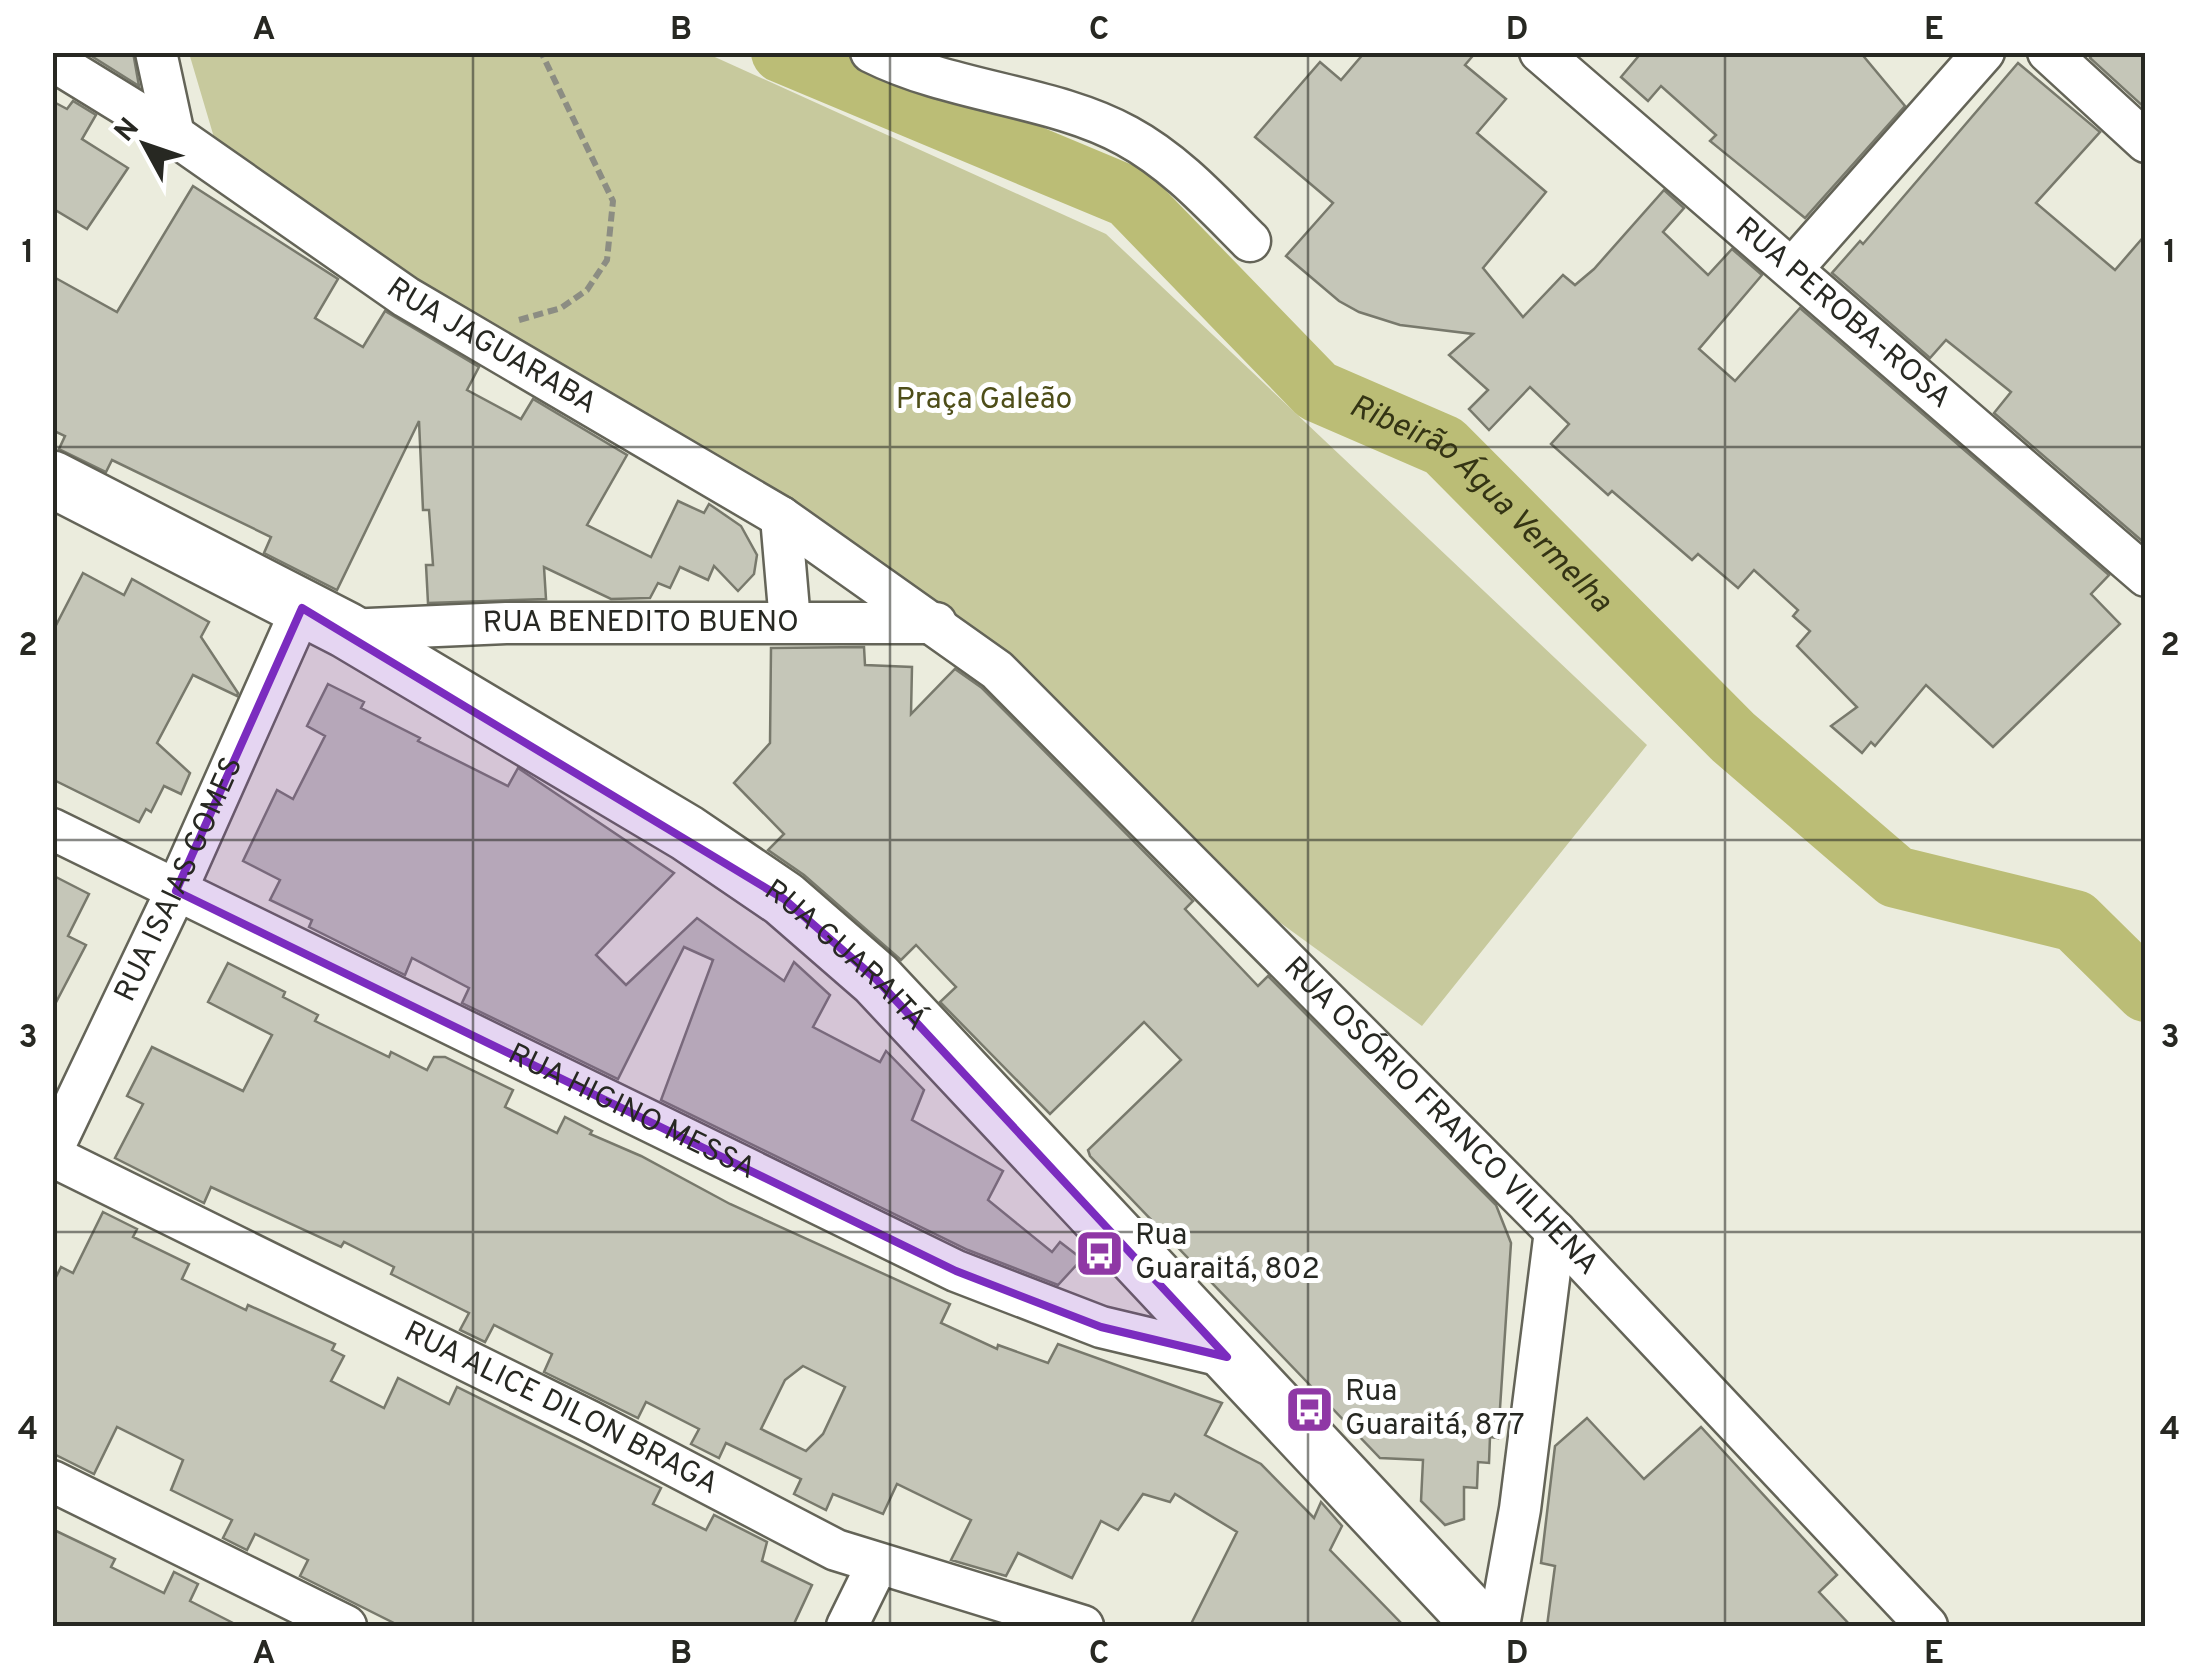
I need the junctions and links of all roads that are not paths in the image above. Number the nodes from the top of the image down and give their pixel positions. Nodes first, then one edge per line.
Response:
1 (156, 52) edge
2 (872, 52) edge
3 (1540, 52) edge
4 (1984, 52) edge
5 (2048, 52) edge
6 (52, 60) edge
7 (174, 136) junction
8 (2146, 142) edge
9 (1250, 240) dead end
10 (1792, 270) junction
11 (52, 480) edge
12 (781, 516) junction
13 (2146, 576) edge
14 (324, 619) junction
15 (790, 622) junction
16 (936, 623) junction
17 (52, 830) edge
18 (176, 891) junction
19 (52, 1154) edge
20 (1555, 1231) junction
21 (1227, 1357) junction
22 (52, 1481) edge
23 (877, 1564) junction
24 (346, 1626) edge
25 (847, 1626) edge
26 (1083, 1626) edge
27 (1482, 1626) edge
28 (1499, 1626) edge
29 (1927, 1626) edge

1 - 7 street
2 - 9 street
3 - 10 street, RUA PEROBA-ROSA
4 - 10 street
5 - 8 street
6 - 7 street, RUA JAGUARABA
7 - 12 street, RUA JAGUARABA
10 - 13 street, RUA PEROBA-ROSA
11 - 14 street, RUA GUARAITÁ
12 - 15 street
12 - 16 street, RUA JAGUARABA
14 - 15 street, RUA BENEDITO BUENO
14 - 18 street, RUA ISAIAS GOMES
14 - 21 street, RUA GUARAITÁ
15 - 16 street, RUA BENEDITO BUENO
16 - 20 street, RUA OSÓRIO FRANCO VILHENA
17 - 18 street, RUA HIGINO MESSA
18 - 19 street, RUA ISAIAS GOMES
18 - 21 street, RUA HIGINO MESSA
19 - 23 street, RUA ALICE DILON BRAGA
20 - 28 street
20 - 29 street, RUA OSÓRIO FRANCO VILHENA
21 - 27 street, RUA GUARAITÁ
22 - 24 street
23 - 25 street
23 - 26 street, RUA ALICE DILON BRAGA

